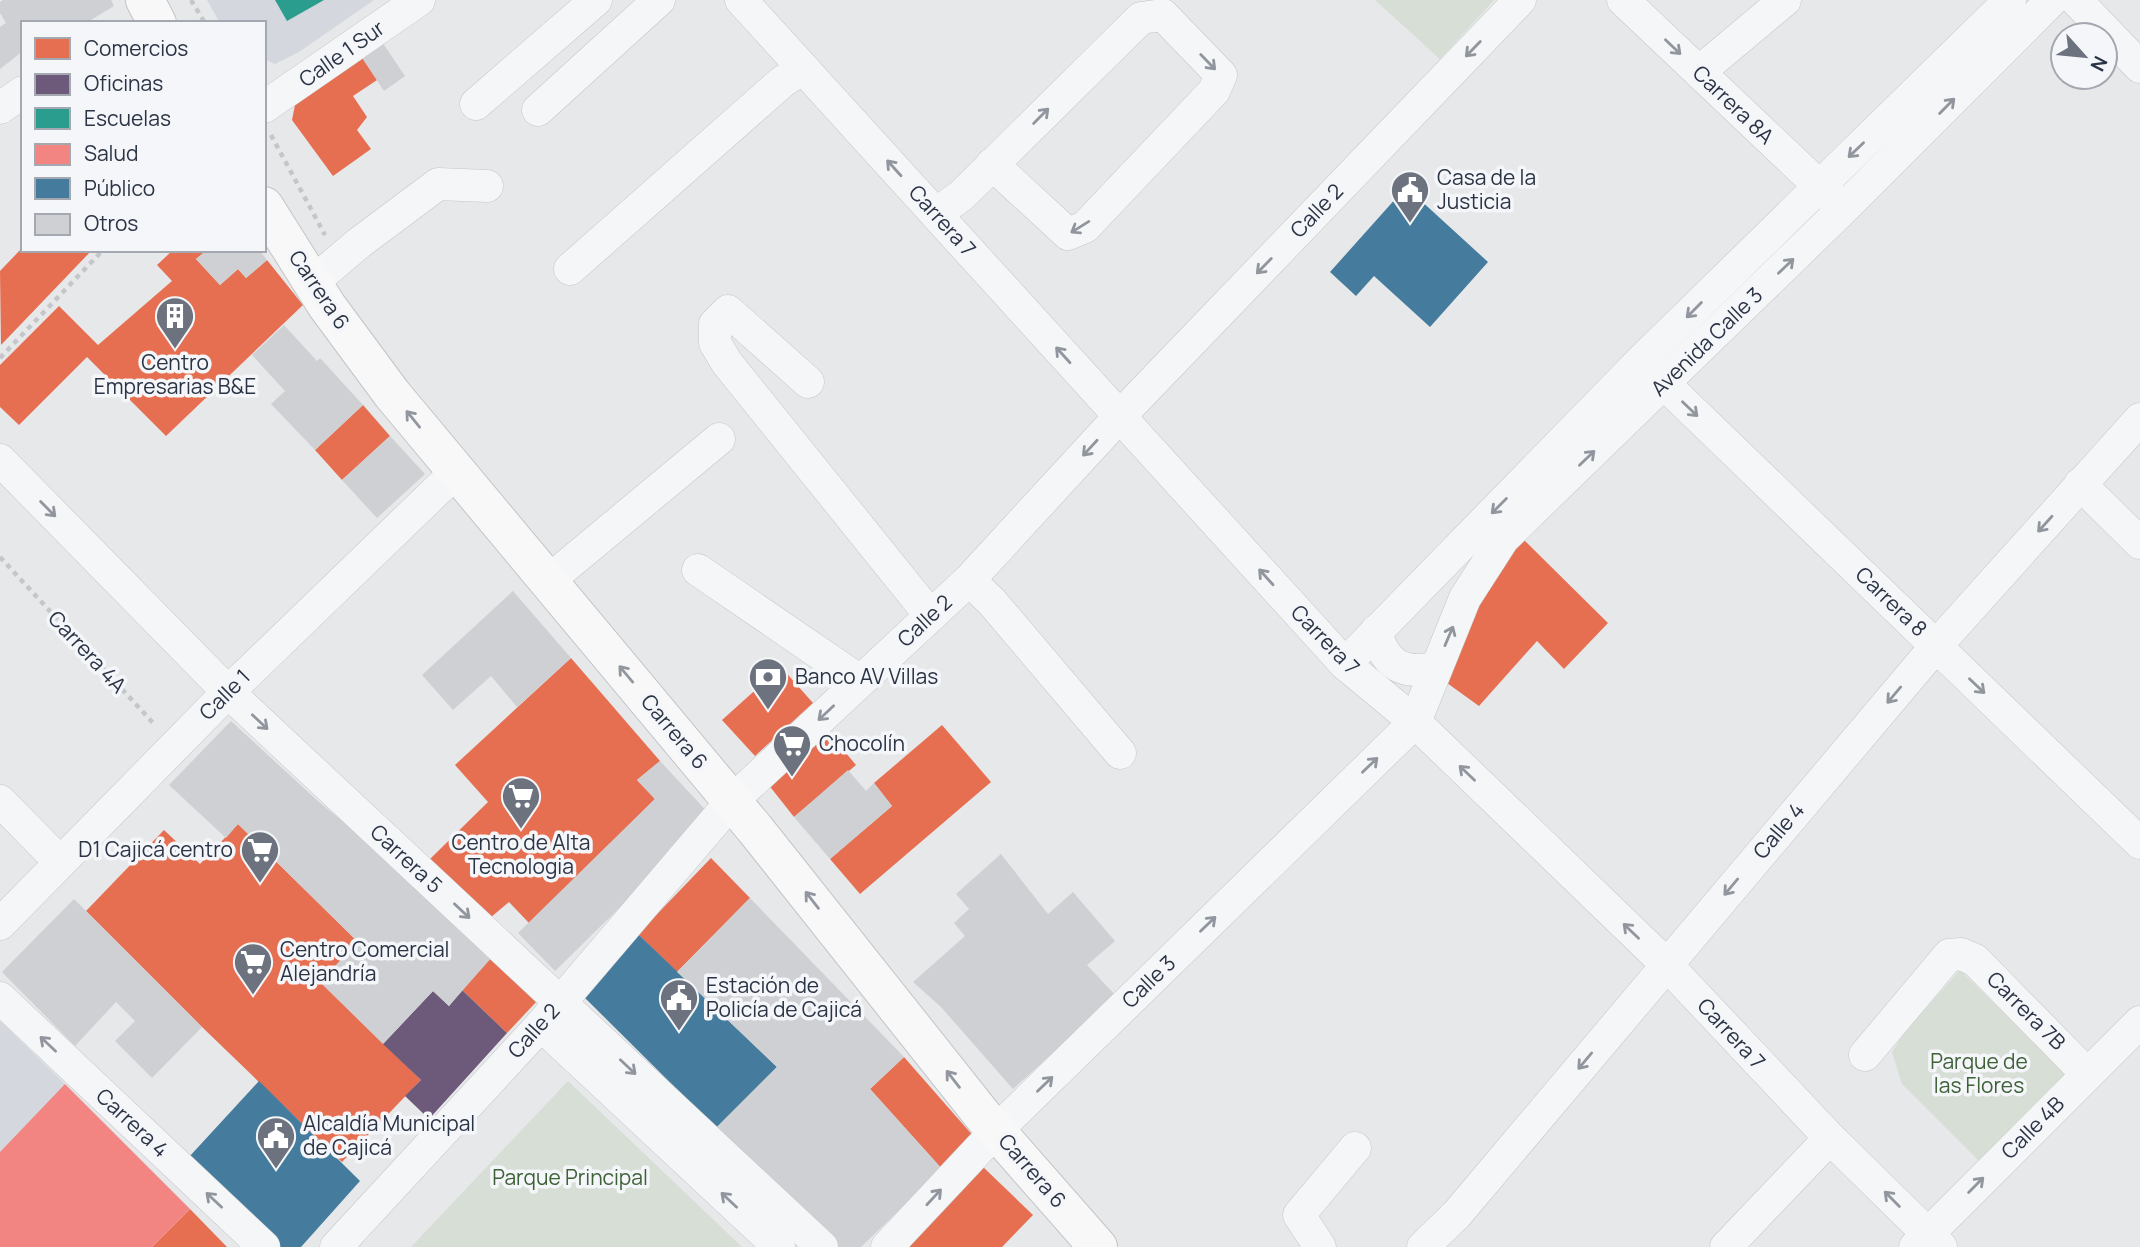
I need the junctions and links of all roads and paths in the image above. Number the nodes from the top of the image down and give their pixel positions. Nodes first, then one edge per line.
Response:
1 (145, 0) edge
2 (191, 0) edge
3 (419, 0) edge
4 (596, 0) edge
5 (659, 0) edge
6 (741, 0) edge
7 (1520, 0) edge
8 (1623, 0) edge
9 (1785, 0) edge
10 (2010, 0) edge
11 (2052, 0) edge
12 (2076, 0) edge
13 (157, 21) edge
14 (204, 21) edge
15 (2140, 67) edge
16 (803, 68) junction
17 (1699, 72) junction
18 (21, 93) edge
19 (476, 104) dead end
20 (266, 106) edge
21 (0, 108) edge
22 (538, 110) dead end
23 (992, 164) junction
24 (487, 186) dead end
25 (1819, 186) junction
26 (266, 209) edge
27 (1843, 209) junction
28 (936, 214) junction
29 (101, 252) edge
30 (570, 269) dead end
31 (313, 282) junction
32 (0, 358) edge
33 (1641, 362) junction
34 (808, 383) dead end
35 (1664, 384) junction
36 (1119, 417) junction
37 (2140, 419) edge
38 (719, 439) dead end
39 (0, 460) edge
40 (456, 472) junction
41 (2080, 484) junction
42 (2140, 543) edge
43 (0, 557) edge
44 (698, 570) dead end
45 (969, 580) junction
46 (548, 581) junction
47 (930, 615) junction
48 (1376, 631) junction
49 (1936, 646) junction
50 (1345, 664) junction
51 (1435, 668) junction
52 (860, 681) junction
53 (228, 692) junction
54 (1415, 722) junction
55 (174, 746) junction
56 (1120, 753) dead end
57 (0, 801) edge
58 (733, 802) junction
59 (2140, 844) edge
60 (60, 862) junction
61 (0, 924) edge
62 (1666, 964) junction
63 (0, 998) edge
64 (550, 1014) junction
65 (2140, 1022) edge
66 (1865, 1055) dead end
67 (2087, 1074) junction
68 (996, 1131) junction
69 (1830, 1138) junction
70 (1355, 1148) dead end
71 (1928, 1243) edge
72 (264, 1247) edge
73 (336, 1247) edge
74 (779, 1247) edge
75 (822, 1247) edge
76 (887, 1247) edge
77 (1098, 1247) edge
78 (1320, 1247) edge
79 (1423, 1247) edge
80 (1726, 1247) edge

1 - 13 main road
2 - 14 path
3 - 20 street, Calle 1 Sur
4 - 19 street
5 - 22 street
6 - 16 street, Carrera 7
7 -> 36 street, Calle 2
8 -> 17 street, Carrera 8A
9 - 17 street
10 -> 25 street, Avenida Calle 3
27 -> 11 street, Avenida Calle 3
12 - 15 street
28 -> 16 street, Carrera 7
16 - 30 street
17 - 25 street, Carrera 8A
18 - 21 street
23 -> 23 street
23 - 28 street
24 - 31 street
25 - 27 street, Carrera 8A
25 -> 33 street, Avenida Calle 3
26 - 31 main road, Carrera 6
35 -> 27 street, Avenida Calle 3
36 -> 28 street, Carrera 7
29 - 32 path
40 -> 31 main road, Carrera 6
33 - 35 street, Carrera 8
33 -> 48 street, Avenida Calle 3
34 - 47 street
35 -> 49 street, Carrera 8
51 -> 35 street, Avenida Calle 3
36 -> 45 street, Calle 2
50 -> 36 street, Carrera 7
37 - 41 street, Calle 4
38 - 46 street
39 -> 53 street, Carrera 5
40 - 46 main road, Carrera 6
40 - 53 street, Calle 1
41 - 42 street
41 -> 49 street, Calle 4
43 - 55 path, Carrera 4A
44 - 52 street
45 - 47 street, Calle 2
45 - 56 street
58 -> 46 main road, Carrera 6
47 - 52 street, Calle 2
48 - 50 street, Avenida Calle 3
48 - 51 street
49 -> 59 street, Carrera 8
49 -> 62 street, Calle 4
50 - 54 street, Carrera 7
51 - 54 street, Avenida Calle 3
52 -> 58 street, Calle 2
53 - 55 street, Calle 1
53 -> 64 street, Carrera 5
62 -> 54 street, Carrera 7
68 -> 54 street, Calle 3
55 - 60 street, Calle 1
57 - 60 street
58 - 64 street, Calle 2
68 -> 58 main road, Carrera 6
60 - 61 street, Calle 1
62 - 69 street, Carrera 7
62 -> 79 street, Calle 4
72 -> 63 street, Carrera 4
64 - 73 street, Calle 2
74 -> 64 street, Carrera 5
64 -> 75 street, Carrera 5
65 - 67 street, Calle 4B
66 - 67 street, Carrera 7B
71 -> 67 street, Calle 4B
76 -> 68 street, Calle 3
68 - 77 main road, Carrera 6
71 -> 69 street, Carrera 7
69 - 80 street
70 - 78 street

